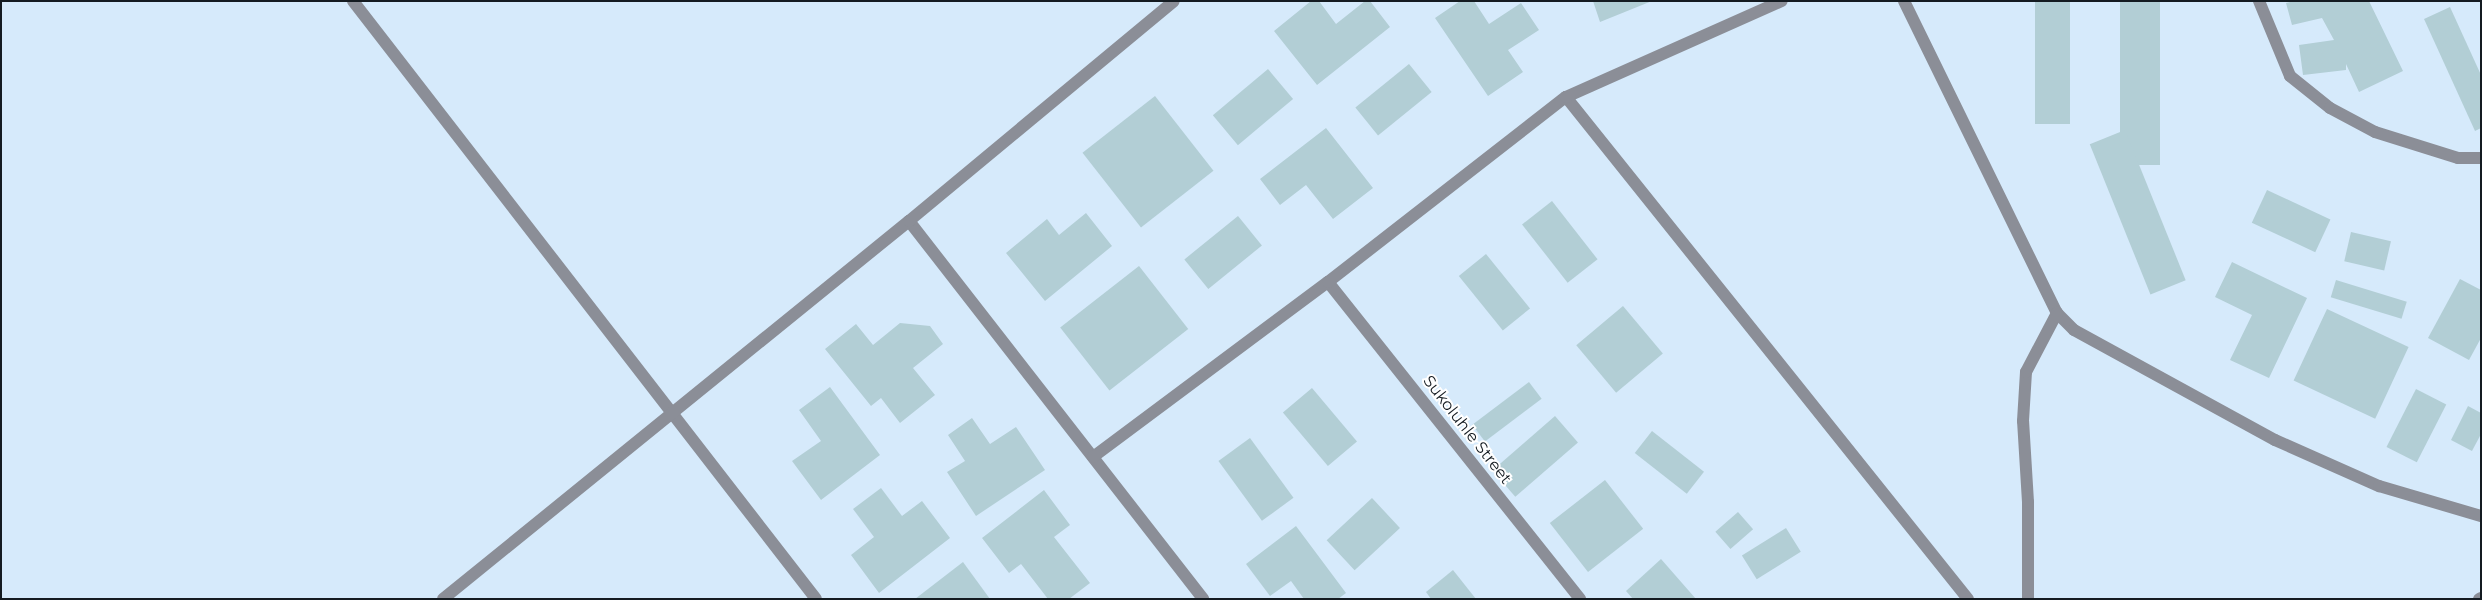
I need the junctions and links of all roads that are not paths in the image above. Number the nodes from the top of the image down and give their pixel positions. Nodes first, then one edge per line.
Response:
1 (353, 1) edge
2 (1174, 1) edge
3 (1782, 1) edge
4 (1904, 1) edge
5 (2259, 1) edge
6 (1566, 97) junction
7 (2481, 158) edge
8 (910, 221) junction
9 (1328, 282) junction
10 (2057, 313) junction
11 (669, 413) junction
12 (1093, 457) junction
13 (2481, 516) edge
14 (443, 599) edge
15 (816, 599) edge
16 (1203, 599) edge
17 (1580, 599) edge
18 (1968, 599) edge
19 (2028, 599) edge

1 - 11 street
2 - 8 street
3 - 6 street
4 - 10 street
5 - 7 street
6 - 9 street
6 - 18 street
8 - 11 street
8 - 12 street
9 - 12 street
9 - 17 street, Sukoluhle Street
10 - 13 street
10 - 19 street
11 - 14 street
11 - 15 street
12 - 16 street

